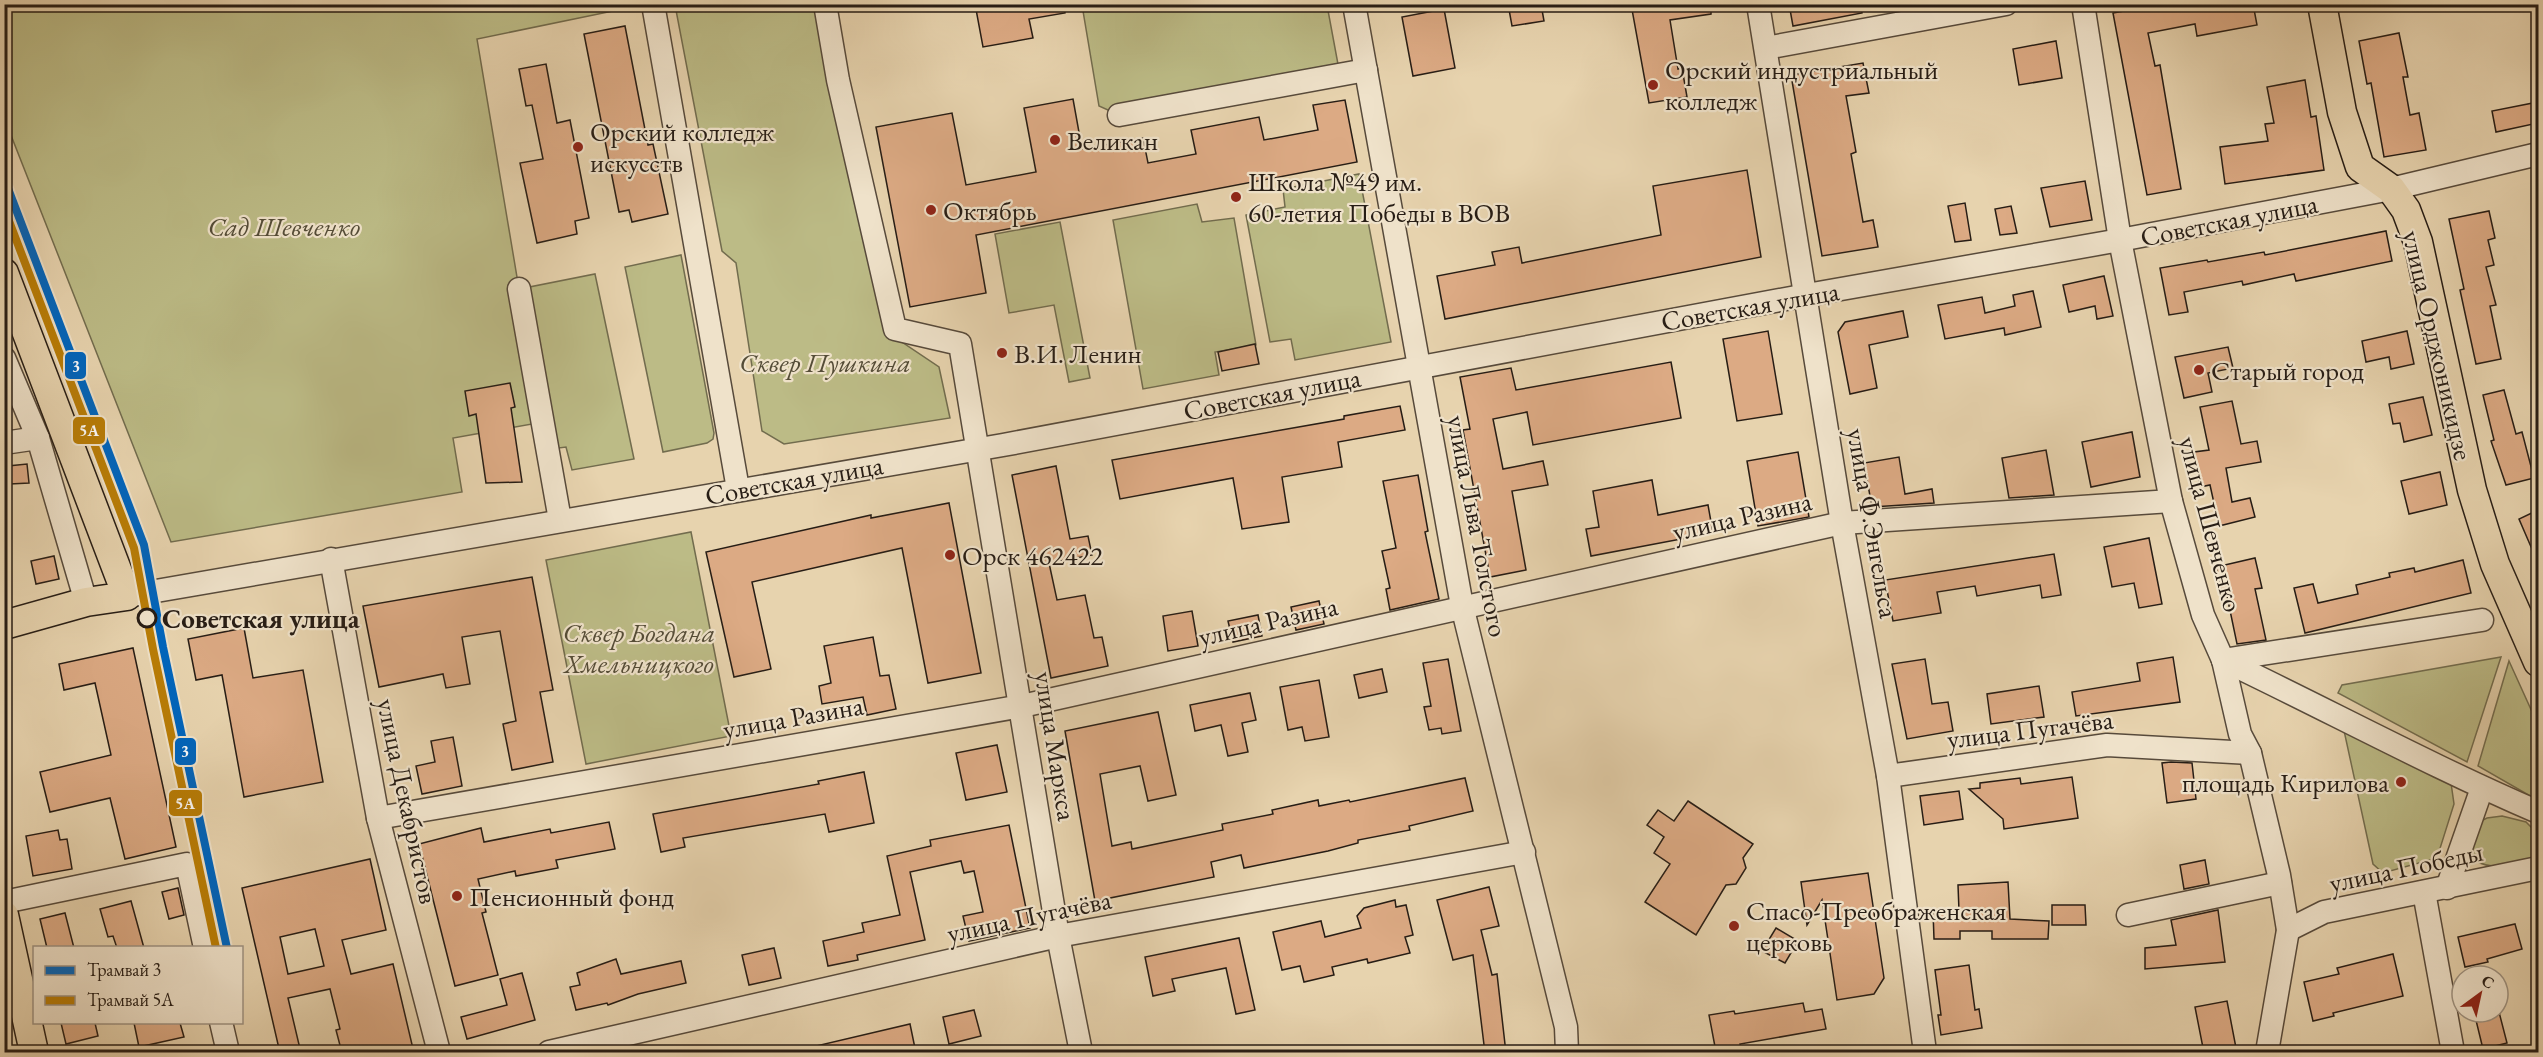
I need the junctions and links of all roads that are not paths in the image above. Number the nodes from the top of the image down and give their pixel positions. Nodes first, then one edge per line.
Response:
1 (653, 4) edge
2 (825, 4) edge
3 (1354, 4) edge
4 (1758, 4) edge
5 (2006, 4) edge
6 (2083, 4) edge
7 (2322, 4) edge
8 (1766, 48) junction
9 (1366, 70) junction
10 (1119, 115) dead end
11 (2538, 154) edge
12 (2391, 189) junction
13 (2120, 240) junction
14 (4, 273) edge
15 (519, 289) dead end
16 (1807, 295) junction
17 (4, 358) edge
18 (1420, 367) junction
19 (38, 438) junction
20 (4, 443) edge
21 (977, 449) junction
22 (738, 489) junction
23 (2171, 501) junction
24 (560, 520) junction
25 (1842, 523) junction
26 (331, 559) junction
27 (127, 596) junction
28 (86, 602) junction
29 (1462, 606) junction
30 (2482, 620) dead end
31 (4, 625) edge
32 (2223, 660) junction
33 (2538, 662) edge
34 (1022, 706) junction
35 (2250, 753) junction
36 (1888, 776) junction
37 (2482, 788) junction
38 (2538, 812) edge
39 (378, 819) junction
40 (1524, 852) junction
41 (2538, 868) edge
42 (2280, 883) junction
43 (2447, 888) junction
44 (2424, 892) junction
45 (4, 902) edge
46 (4, 915) edge
47 (2127, 915) dead end
48 (2288, 930) junction
49 (1058, 936) junction
50 (205, 946) edge
51 (221, 1024) edge
52 (1562, 1051) edge
53 (34, 1053) edge
54 (228, 1053) edge
55 (439, 1053) edge
56 (549, 1053) edge
57 (1081, 1053) edge
58 (1925, 1053) edge
59 (2267, 1053) edge
60 (2453, 1053) edge

1 - 22 street
2 - 21 street, улица Маркса
3 - 9 street, улица Льва Толстого
4 - 8 street, улица Ф.Энгельса
5 - 8 street
6 - 13 street, улица Шевченко
7 - 12 main road, улица Орджоникидзе
8 - 16 street, улица Ф.Энгельса
9 - 10 street
9 - 18 street, улица Льва Толстого
11 - 12 street, Советская улица
12 - 13 street, Советская улица
12 - 33 main road, улица Орджоникидзе
13 - 16 street, Советская улица
13 - 23 street, улица Шевченко
14 - 27 main road
15 - 24 street
16 - 18 street, Советская улица
16 - 25 street, улица Ф.Энгельса
17 - 19 street
18 - 21 street, Советская улица
18 - 29 street, улица Льва Толстого
19 - 20 street
19 - 28 street
21 - 22 street, Советская улица
21 - 34 street, улица Маркса
22 - 24 street, Советская улица
23 - 25 street, улица Разина
23 - 32 street, улица Шевченко
24 - 26 street, Советская улица
25 - 29 street, улица Разина
25 - 36 street, улица Ф.Энгельса
26 - 27 street, Советская улица
26 - 39 street, улица Декабристов
27 - 28 main road, Советская улица
28 - 31 main road, Советская улица
29 - 34 street, улица Разина
29 - 40 street, улица Льва Толстого
30 - 32 street
32 - 35 street, улица Шевченко
32 - 37 street
34 - 39 street, улица Разина
34 - 49 street, улица Маркса
35 - 36 street, улица Пугачёва
35 - 42 street, улица Шевченко
36 - 58 street, улица Ф.Энгельса
37 - 38 street
37 - 43 street
39 - 55 street, улица Декабристов
40 - 49 street, улица Пугачёва
40 - 52 street, улица Льва Толстого
41 - 43 street, улица Победы
42 - 47 street
42 - 48 street, улица Шевченко
43 - 44 street, улица Победы
44 - 48 street, улица Победы
44 - 60 street
45 - 50 street
46 - 53 main road
48 - 59 street, улица Шевченко
49 - 56 street, улица Пугачёва
49 - 57 street, улица Маркса
51 - 54 street

